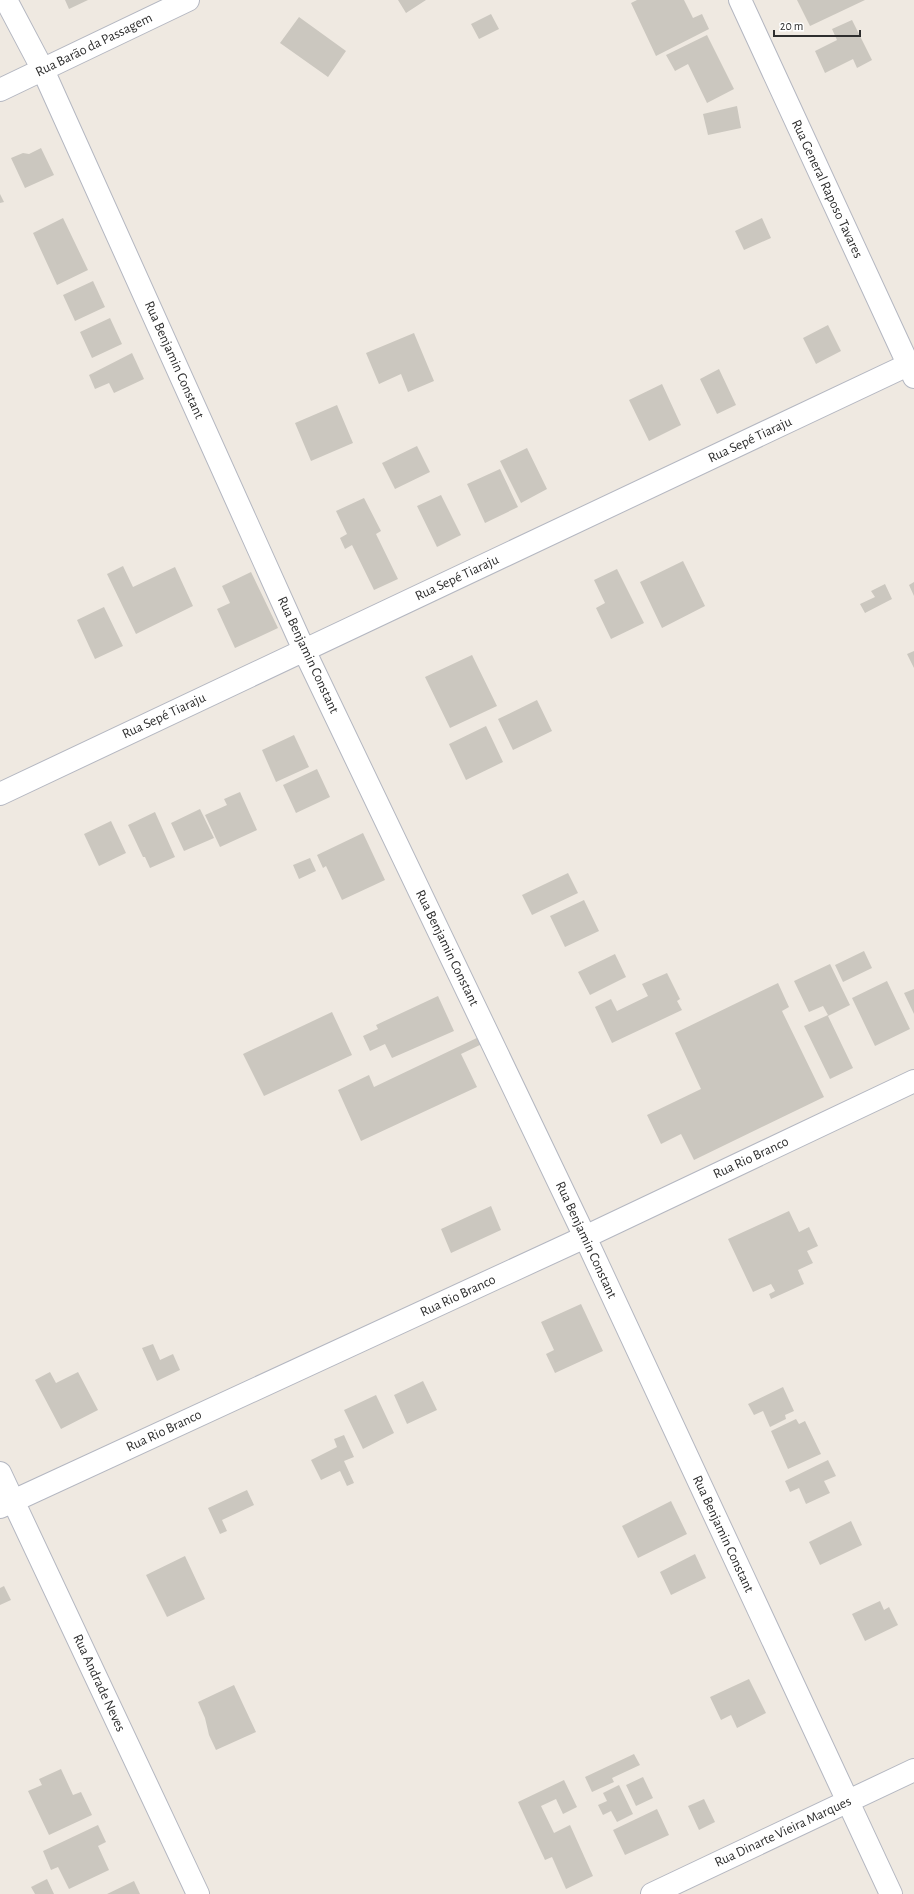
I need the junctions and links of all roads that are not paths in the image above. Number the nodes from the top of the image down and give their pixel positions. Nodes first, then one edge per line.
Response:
1 (6, 0) edge
2 (188, 0) edge
3 (740, 0) edge
4 (43, 70) junction
5 (0, 90) edge
6 (912, 368) edge
7 (304, 650) junction
8 (0, 794) edge
9 (914, 1081) edge
10 (585, 1237) junction
11 (0, 1473) edge
12 (7, 1504) edge
13 (914, 1770) edge
14 (847, 1802) junction
15 (198, 1894) edge
16 (652, 1894) edge
17 (891, 1894) edge

1 - 4 street, Rua Benjamin Constant
2 - 4 street, Rua Barão da Passagem
3 - 6 street, Rua General Raposo Tavares
4 - 5 street, Rua Barão da Passagem
4 - 7 street, Rua Benjamin Constant
6 - 7 street, Rua Sepé Tiaraju
7 - 8 street, Rua Sepé Tiaraju
7 - 10 street, Rua Benjamin Constant
9 - 10 street, Rua Rio Branco
10 - 12 street, Rua Rio Branco
10 - 14 street, Rua Benjamin Constant
11 - 12 street, Rua Andrade Neves
12 - 15 street, Rua Andrade Neves
13 - 14 street, Rua Dinarte Vieira Marques
14 - 16 street, Rua Dinarte Vieira Marques
14 - 17 street, Rua Benjamin Constant

